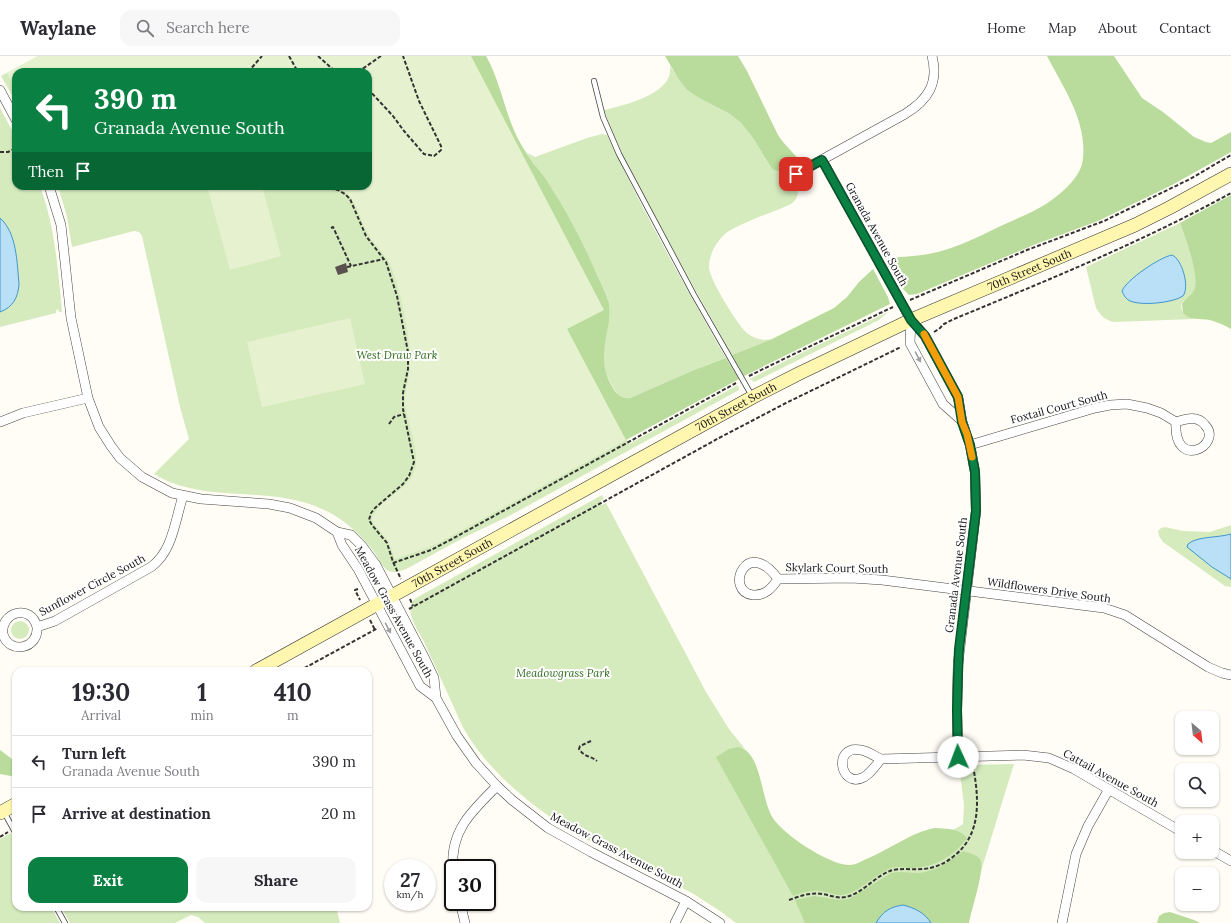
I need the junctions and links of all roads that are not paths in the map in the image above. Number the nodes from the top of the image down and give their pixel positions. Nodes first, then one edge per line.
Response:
1 (932, 56) edge
2 (594, 82) dead end
3 (0, 90) edge
4 (12, 112) edge
5 (822, 160) junction
6 (796, 174) dead end
7 (1231, 174) edge
8 (51, 190) edge
9 (911, 320) junction
10 (753, 397) junction
11 (88, 398) junction
12 (0, 422) edge
13 (962, 422) junction
14 (1176, 422) dead end
15 (970, 445) junction
16 (183, 496) junction
17 (337, 532) junction
18 (778, 579) dead end
19 (966, 590) junction
20 (392, 596) junction
21 (376, 605) junction
22 (37, 627) dead end
23 (263, 667) edge
24 (1231, 675) edge
25 (436, 698) junction
26 (958, 757) junction
27 (881, 759) dead end
28 (497, 786) junction
29 (1109, 789) junction
30 (12, 806) edge
31 (2, 812) edge
32 (12, 828) edge
33 (1175, 828) edge
34 (1219, 854) edge
35 (453, 859) edge
36 (1231, 861) edge
37 (686, 900) junction
38 (58, 911) edge
39 (463, 911) edge
40 (66, 923) edge
41 (466, 923) edge
42 (674, 923) edge
43 (720, 923) edge
44 (1062, 923) edge

1 - 5 street
2 - 10 lane
3 - 4 street
5 - 6 street
5 - 9 street, Granada Avenue South
7 - 9 main road, 70th Street South
8 - 11 street, Meadow Grass Avenue South
9 - 10 main road, 70th Street South
9 - 13 street, Granada Avenue South
9 -> 13 street, Granada Avenue South
10 - 20 main road, 70th Street South
11 - 12 street
11 - 16 street, Meadow Grass Avenue South
13 - 15 street, Granada Avenue South
14 - 15 street, Foxtail Court South
15 - 19 street, Granada Avenue South
16 - 17 street, Meadow Grass Avenue South
16 - 22 street, Sunflower Circle South
17 - 20 street, Meadow Grass Avenue South
17 - 21 street, Meadow Grass Avenue South
18 - 19 street, Skylark Court South
19 - 24 street, Wildflowers Drive South
19 - 26 street, Granada Avenue South
20 - 21 main road, 70th Street South
20 - 25 street, Meadow Grass Avenue South
21 - 23 main road, 70th Street South
21 -> 25 street, Meadow Grass Avenue South
25 - 28 street, Meadow Grass Avenue South
26 - 27 street, Cattail Avenue South
26 - 29 street, Cattail Avenue South
28 - 35 street
28 - 37 street, Meadow Grass Avenue South
29 - 33 street, Cattail Avenue South
29 - 44 street
30 - 31 main road
31 - 32 lane
34 - 36 street
37 - 42 street
37 - 43 street, Meadow Grass Avenue South
38 - 40 lane
39 - 41 street

